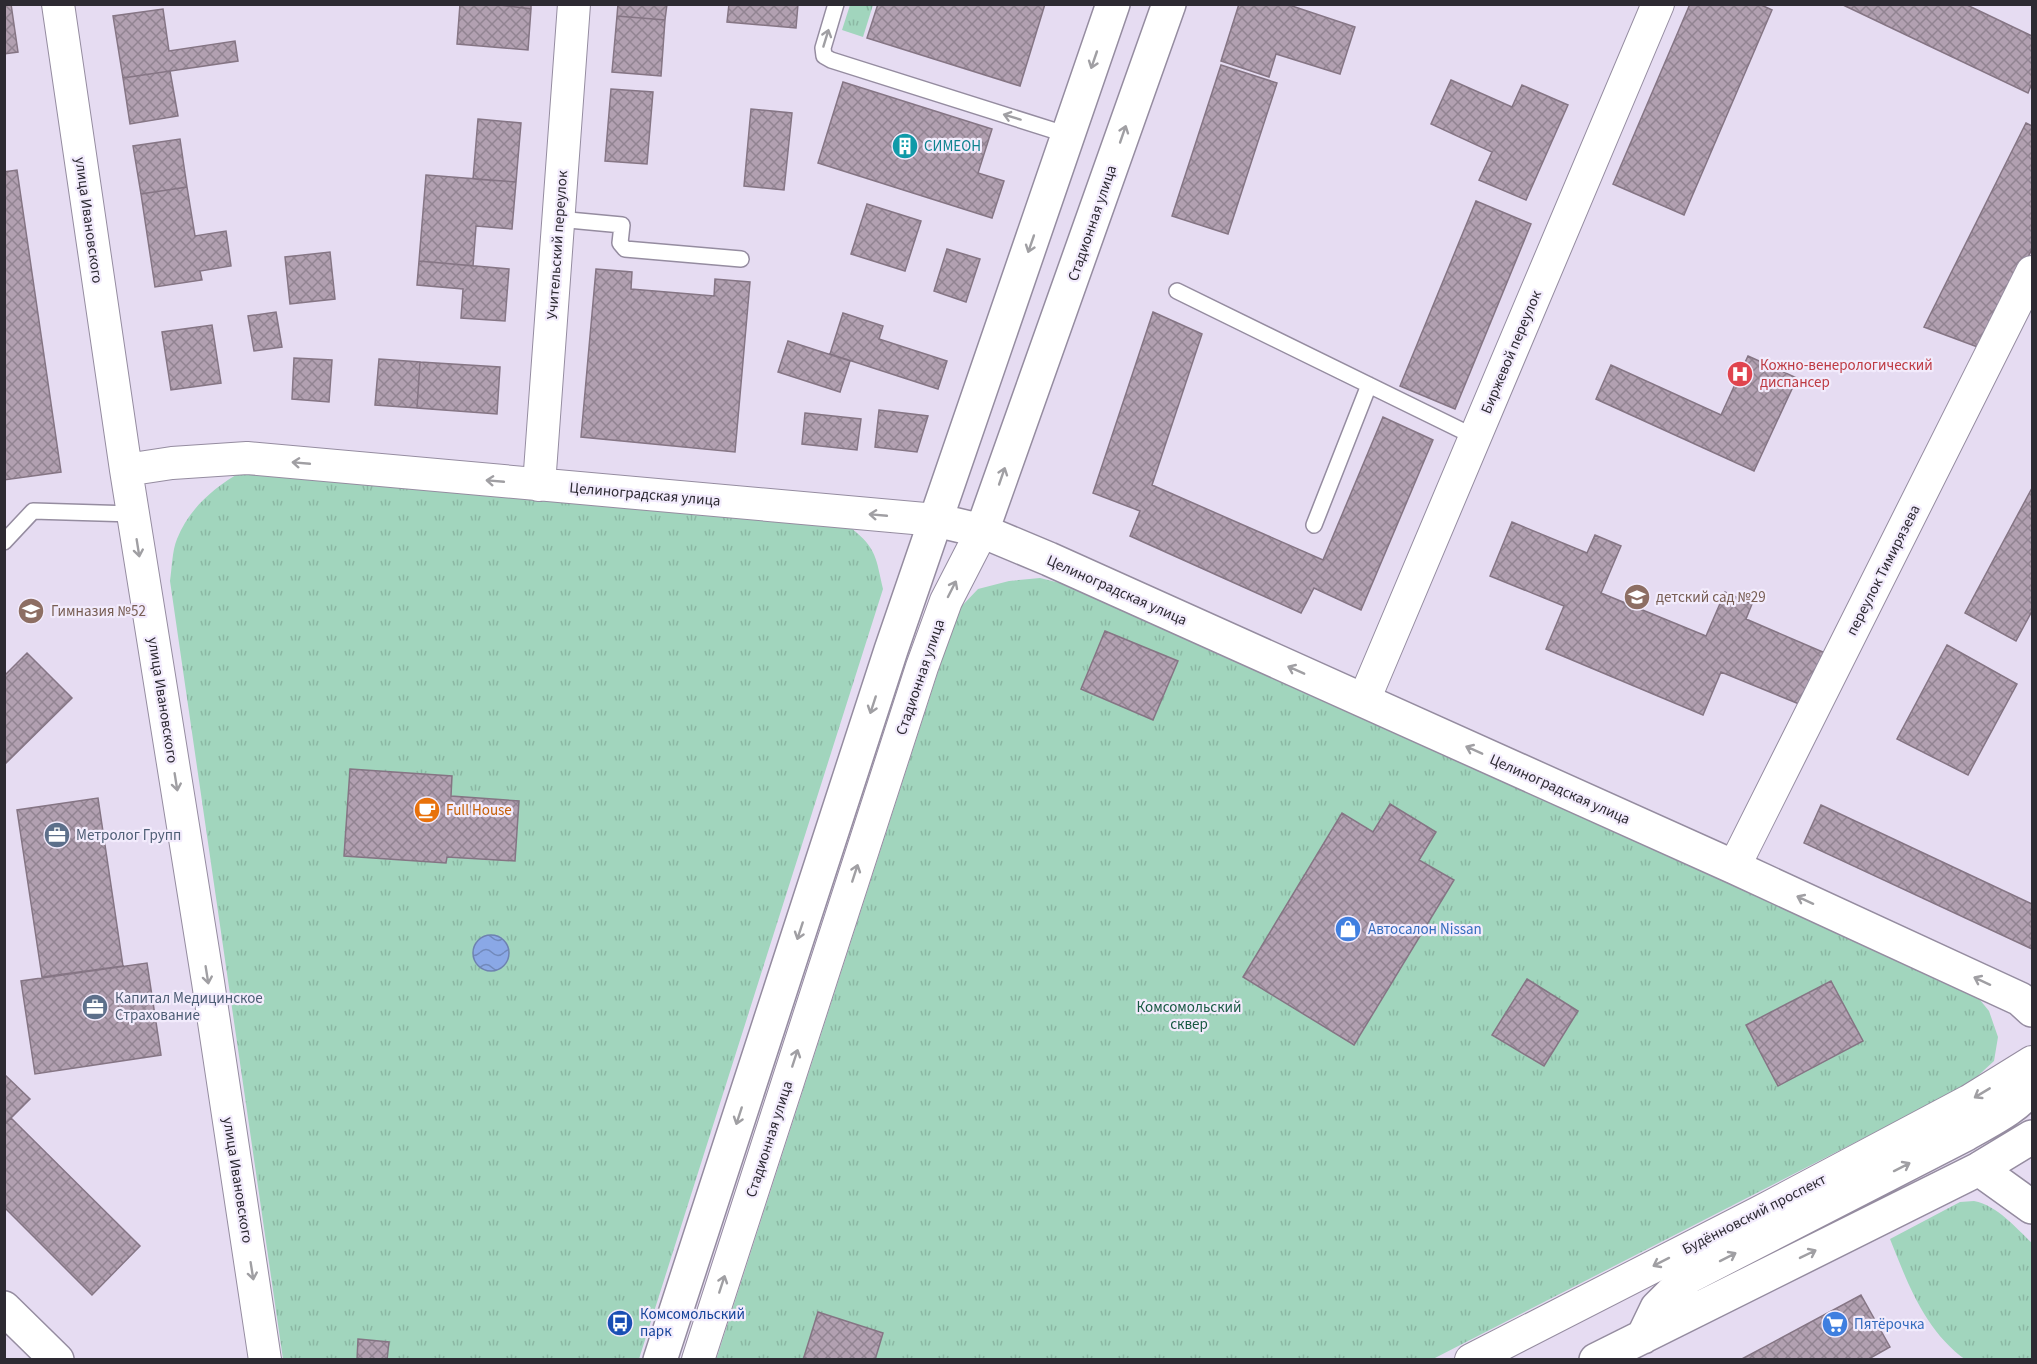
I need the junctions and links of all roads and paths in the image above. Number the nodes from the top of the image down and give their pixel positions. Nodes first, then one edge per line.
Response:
1 (58, 4) edge
2 (574, 4) edge
3 (836, 4) edge
4 (1113, 4) edge
5 (1169, 4) edge
6 (1658, 4) edge
7 (1068, 135) junction
8 (558, 219) junction
9 (741, 259) dead end
10 (2032, 272) edge
11 (1177, 291) dead end
12 (1369, 385) junction
13 (1475, 437) junction
14 (126, 470) junction
15 (539, 485) junction
16 (133, 514) junction
17 (936, 520) junction
18 (1314, 525) dead end
19 (982, 531) junction
20 (4, 542) edge
21 (1364, 700) junction
22 (1734, 867) junction
23 (2032, 1010) edge
24 (2032, 1062) edge
25 (2032, 1087) edge
26 (2032, 1137) edge
27 (1979, 1168) junction
28 (2032, 1207) edge
29 (4, 1308) edge
30 (1643, 1337) junction
31 (57, 1359) edge
32 (265, 1359) edge
33 (660, 1359) edge
34 (698, 1359) edge
35 (1471, 1359) edge
36 (1596, 1359) edge

1 - 14 street, улица Ивановского
2 - 8 street, Учительский переулок
7 -> 3 lane
4 -> 7 main road
19 -> 5 main road, Стадионная улица
6 - 13 street, Биржевой переулок
7 -> 17 main road
8 - 9 lane
8 - 15 street, Учительский переулок
10 - 22 street, переулок Тимирязева
11 - 12 lane
12 - 13 lane
12 - 18 lane
13 - 21 street, Биржевой переулок
15 -> 14 street, Целиноградская улица
14 - 16 street, улица Ивановского
17 -> 15 street, Целиноградская улица
16 - 20 lane
16 -> 32 street, улица Ивановского
17 - 19 main road, Целиноградская улица
17 -> 33 main road
21 -> 19 main road, Целиноградская улица
34 -> 19 street, Стадионная улица
22 -> 21 main road, Целиноградская улица
23 -> 22 main road, Целиноградская улица
24 -> 35 street, Будённовский проспект
30 -> 25 main road
26 - 27 main road
27 - 28 main road
30 -> 27 main road
29 - 31 main road
30 - 36 main road

